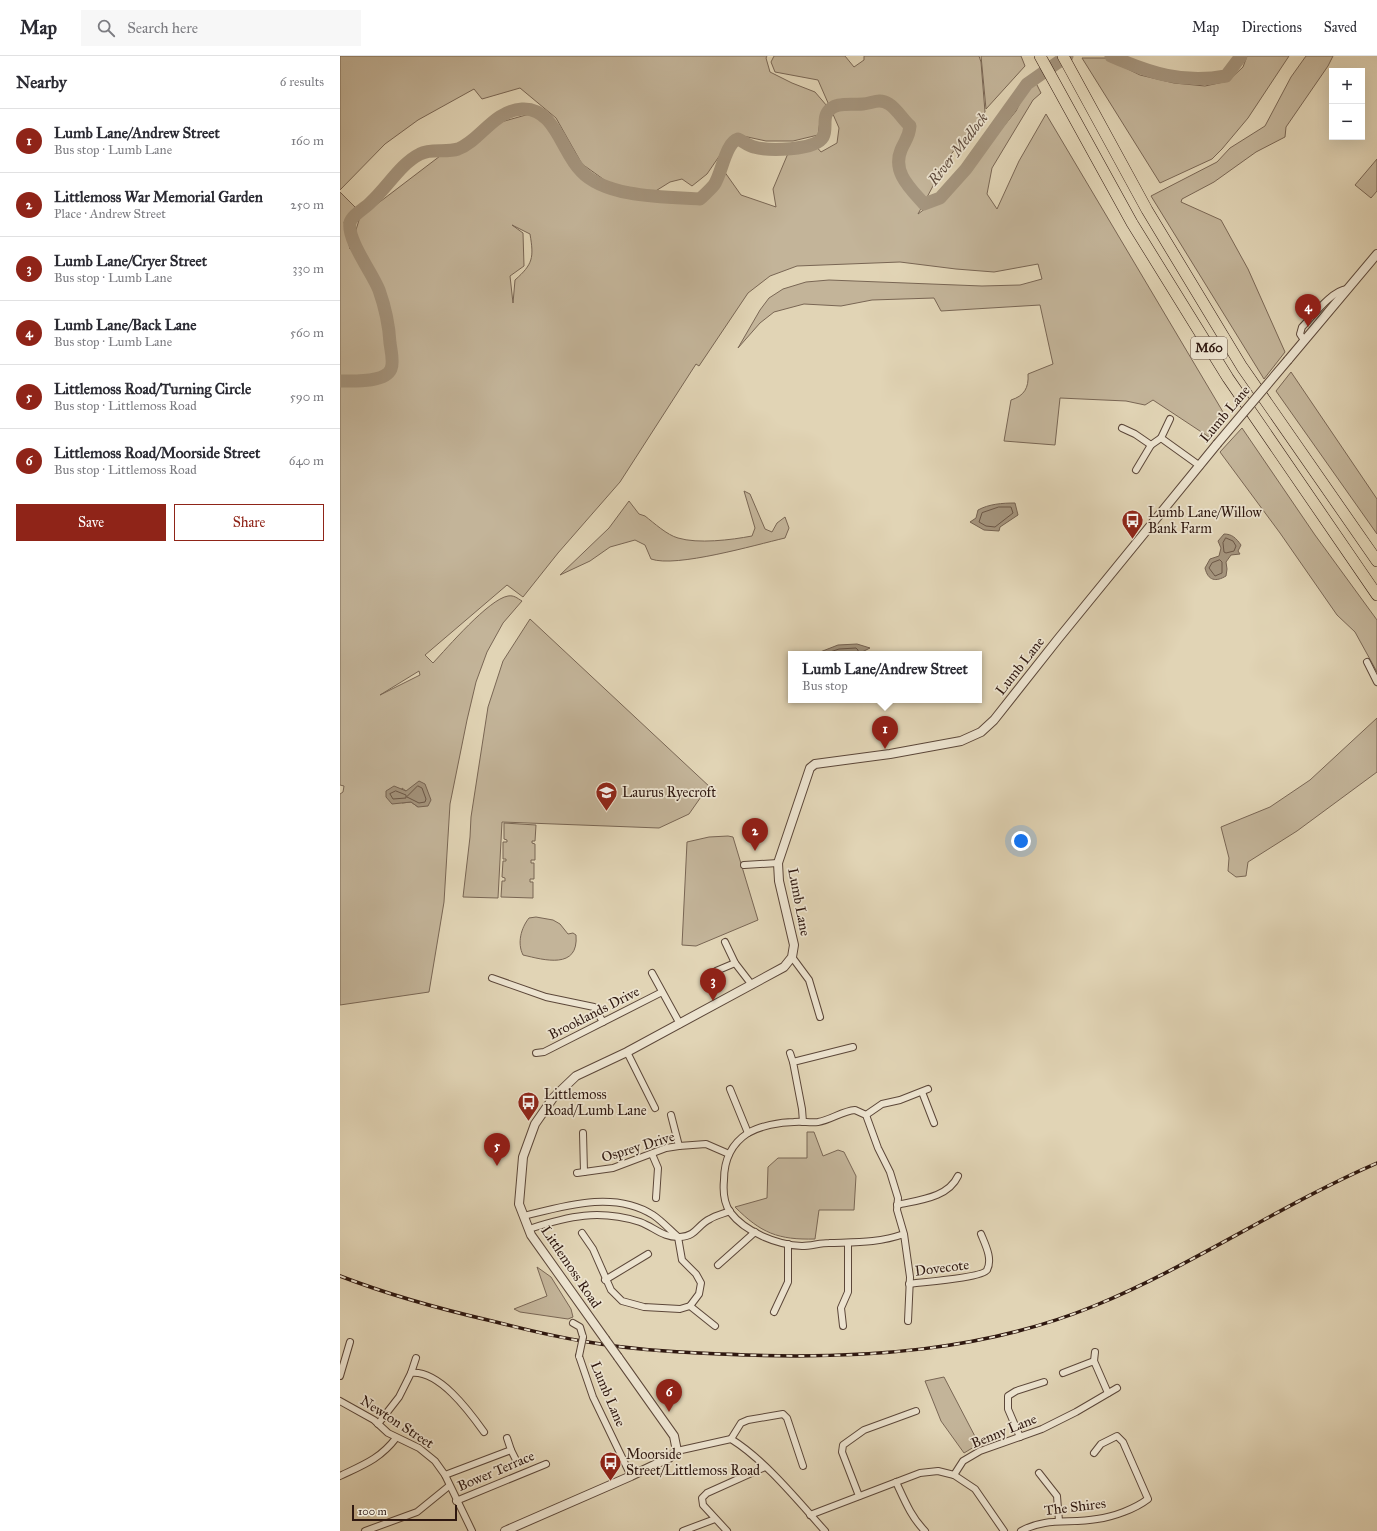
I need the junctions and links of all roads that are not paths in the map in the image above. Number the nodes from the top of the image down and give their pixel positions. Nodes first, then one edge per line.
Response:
1 (1040, 56) edge
2 (1063, 56) edge
3 (1377, 254) edge
4 (1170, 419) dead end
5 (1122, 428) dead end
6 (1161, 438) junction
7 (1151, 445) junction
8 (1200, 466) junction
9 (1136, 470) dead end
10 (1377, 561) edge
11 (1377, 595) edge
12 (1367, 662) dead end
13 (1377, 682) edge
14 (778, 863) junction
15 (744, 865) dead end
16 (724, 942) dead end
17 (792, 957) junction
18 (735, 963) junction
19 (716, 971) dead end
20 (652, 973) dead end
21 (492, 978) dead end
22 (752, 985) junction
23 (662, 992) junction
24 (820, 1017) dead end
25 (603, 1022) junction
26 (680, 1024) junction
27 (853, 1047) dead end
28 (627, 1052) junction
29 (536, 1053) dead end
30 (790, 1053) dead end
31 (793, 1062) junction
32 (730, 1089) dead end
33 (655, 1108) dead end
34 (671, 1115) dead end
35 (866, 1115) junction
36 (803, 1122) junction
37 (934, 1123) dead end
38 (584, 1133) dead end
39 (748, 1133) junction
40 (678, 1146) junction
41 (652, 1154) junction
42 (729, 1154) junction
43 (584, 1172) junction
44 (577, 1173) dead end
45 (958, 1176) dead end
46 (656, 1198) dead end
47 (898, 1202) junction
48 (730, 1211) junction
49 (524, 1216) junction
50 (529, 1229) junction
51 (755, 1232) junction
52 (582, 1233) dead end
53 (904, 1234) junction
54 (981, 1234) dead end
55 (678, 1237) junction
56 (788, 1244) junction
57 (848, 1244) junction
58 (648, 1254) dead end
59 (718, 1265) dead end
60 (605, 1280) junction
61 (909, 1284) junction
62 (690, 1306) junction
63 (774, 1312) dead end
64 (908, 1321) dead end
65 (573, 1323) dead end
66 (715, 1326) dead end
67 (843, 1326) dead end
68 (350, 1342) dead end
69 (1095, 1352) dead end
70 (416, 1358) dead end
71 (1094, 1361) junction
72 (411, 1373) junction
73 (1063, 1373) dead end
74 (340, 1376) edge
75 (1044, 1382) dead end
76 (1116, 1388) dead end
77 (1108, 1393) junction
78 (340, 1401) edge
79 (916, 1411) dead end
80 (378, 1424) junction
81 (484, 1432) dead end
82 (1020, 1437) junction
83 (396, 1438) junction
84 (507, 1438) dead end
85 (731, 1439) junction
86 (511, 1450) junction
87 (677, 1451) junction
88 (1094, 1453) dead end
89 (516, 1460) dead end
90 (546, 1464) dead end
91 (803, 1466) dead end
92 (765, 1467) junction
93 (1039, 1473) dead end
94 (445, 1475) junction
95 (954, 1475) junction
96 (340, 1476) edge
97 (631, 1476) junction
98 (896, 1482) junction
99 (449, 1486) junction
100 (860, 1496) junction
101 (456, 1501) junction
102 (810, 1515) junction
103 (715, 1519) junction
104 (1059, 1521) junction
105 (365, 1531) edge
106 (472, 1531) edge
107 (505, 1531) edge
108 (683, 1531) edge
109 (727, 1531) edge
110 (825, 1531) edge
111 (925, 1531) edge
112 (1004, 1531) edge
113 (1021, 1531) edge

1 - 11 highway, M60
2 - 10 highway, M60
3 - 8 street, Lumb Lane, bridge
4 - 6 street
5 - 7 street
6 - 7 street
6 - 8 street
7 - 9 street
8 - 14 street, Lumb Lane
12 - 13 street
14 - 15 street
14 - 17 street, Lumb Lane
16 - 18 street
17 - 22 street, Lumb Lane
17 - 24 street
18 - 19 street
18 - 22 street
20 - 23 street
21 - 25 street
22 - 26 street, Lumb Lane
23 - 25 street, Brooklands Drive
23 - 26 street
25 - 29 street, Brooklands Drive
26 - 28 street, Lumb Lane
27 - 31 street
28 - 33 street
28 - 49 street, Littlemoss Road
30 - 31 street
31 - 36 street
32 - 39 street
34 - 40 street
35 - 36 street
35 - 37 street
35 - 47 street
36 - 39 street
38 - 43 street
39 - 42 street
40 - 41 street, Osprey Drive
40 - 42 street, Osprey Drive
41 - 43 street, Osprey Drive
41 - 46 street
42 - 48 street
43 - 44 street, Osprey Drive
45 - 47 street
47 - 53 street
48 - 51 street
48 - 55 street
49 - 50 street, Littlemoss Road
49 - 55 street
50 - 55 street
50 - 87 street, Littlemoss Road, bridge
51 - 56 street
51 - 59 street
52 - 60 street
53 - 57 street
53 - 61 street
54 - 61 street, Dovecote
55 - 62 street
56 - 57 street
56 - 63 street
57 - 67 street
58 - 60 street
60 - 62 street
61 - 64 street
62 - 66 street
65 - 97 street, Lumb Lane, bridge
68 - 74 street
69 - 71 street
70 - 72 street
71 - 73 street
71 - 77 street
72 - 80 street
72 - 81 street
75 - 82 street
76 - 77 street, Benny Lane
77 - 82 street, Benny Lane
78 - 80 street, Newton Street
79 - 100 street
80 - 83 street, Newton Street
82 - 95 street, Benny Lane
83 - 94 street, Newton Street
83 - 96 street
84 - 86 street
85 - 87 street
85 - 91 street
85 - 92 street
86 - 89 street
86 - 94 street
87 - 97 street
88 - 104 street, The Shires
90 - 101 street, Bower Terrace
92 - 102 street
92 - 103 street
93 - 104 street
94 - 99 street, Newton Street
95 - 98 street
95 - 112 street
97 - 107 street
98 - 100 street
98 - 111 street
99 - 101 street, Newton Street
99 - 105 street
100 - 102 street
101 - 106 street, Newton Street
102 - 110 street
103 - 108 street
103 - 109 street
104 - 113 street, The Shires

